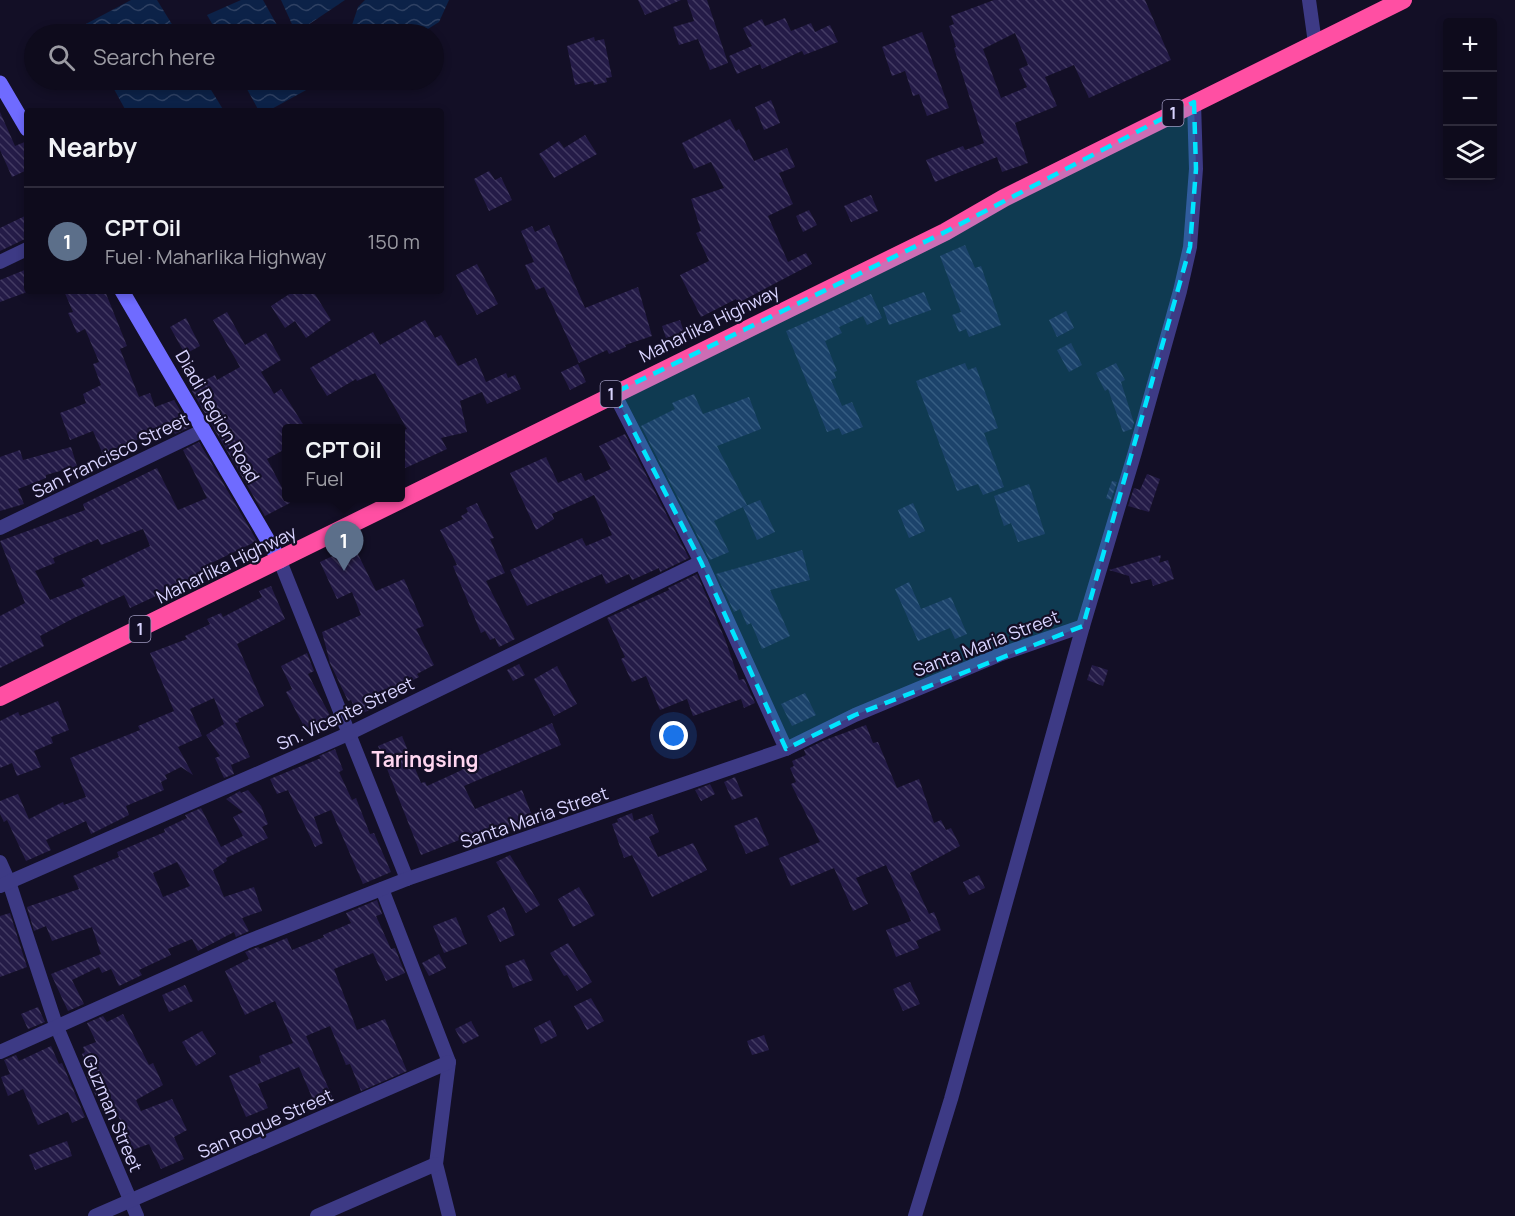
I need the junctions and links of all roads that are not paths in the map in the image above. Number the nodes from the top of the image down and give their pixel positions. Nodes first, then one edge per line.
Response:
1 (1309, 0) edge
2 (1403, 0) edge
3 (1315, 43) junction
4 (0, 83) edge
5 (1194, 102) junction
6 (24, 124) edge
7 (24, 250) edge
8 (0, 262) edge
9 (124, 294) edge
10 (614, 393) junction
11 (204, 430) junction
12 (405, 498) edge
13 (397, 502) edge
14 (0, 528) edge
15 (280, 561) junction
16 (700, 562) junction
17 (1083, 626) junction
18 (0, 697) edge
19 (348, 734) junction
20 (786, 749) junction
21 (0, 862) edge
22 (407, 879) junction
23 (5, 884) edge
24 (382, 889) junction
25 (56, 1025) junction
26 (0, 1052) edge
27 (449, 1062) junction
28 (436, 1164) junction
29 (130, 1201) junction
30 (324, 1215) edge
31 (95, 1216) edge
32 (137, 1216) edge
33 (449, 1216) edge
34 (915, 1216) edge

1 - 3 street
2 - 3 highway, Maharlika Highway / 1
3 - 5 highway, Maharlika Highway / 1
4 - 6 main road
5 - 10 highway, Maharlika Highway / 1
5 - 17 street
7 - 8 street
9 - 11 main road, Diadi Region Road
10 - 12 highway, Maharlika Highway / 1
10 - 16 street
11 - 14 street, San Francisco Street
11 - 15 main road, Diadi Region Road
13 - 15 highway, Maharlika Highway / 1
15 - 18 highway, Maharlika Highway / 1
15 - 19 street
16 - 19 street, Sn. Vicente Street
16 - 20 street
17 - 20 street, Santa Maria Street
17 - 34 street
19 - 22 street
19 - 23 street, Sn. Vicente Street
20 - 22 street, Santa Maria Street
21 - 23 street, Guzman Street
22 - 24 street, Santa Maria Street
23 - 25 street, Guzman Street
24 - 25 street, Santa Maria Street
24 - 27 street
25 - 26 street, Santa Maria Street
25 - 29 street, Guzman Street
27 - 28 street
27 - 29 street, San Roque Street
28 - 30 street
28 - 33 street
29 - 31 street, San Roque Street
29 - 32 street, Guzman Street

